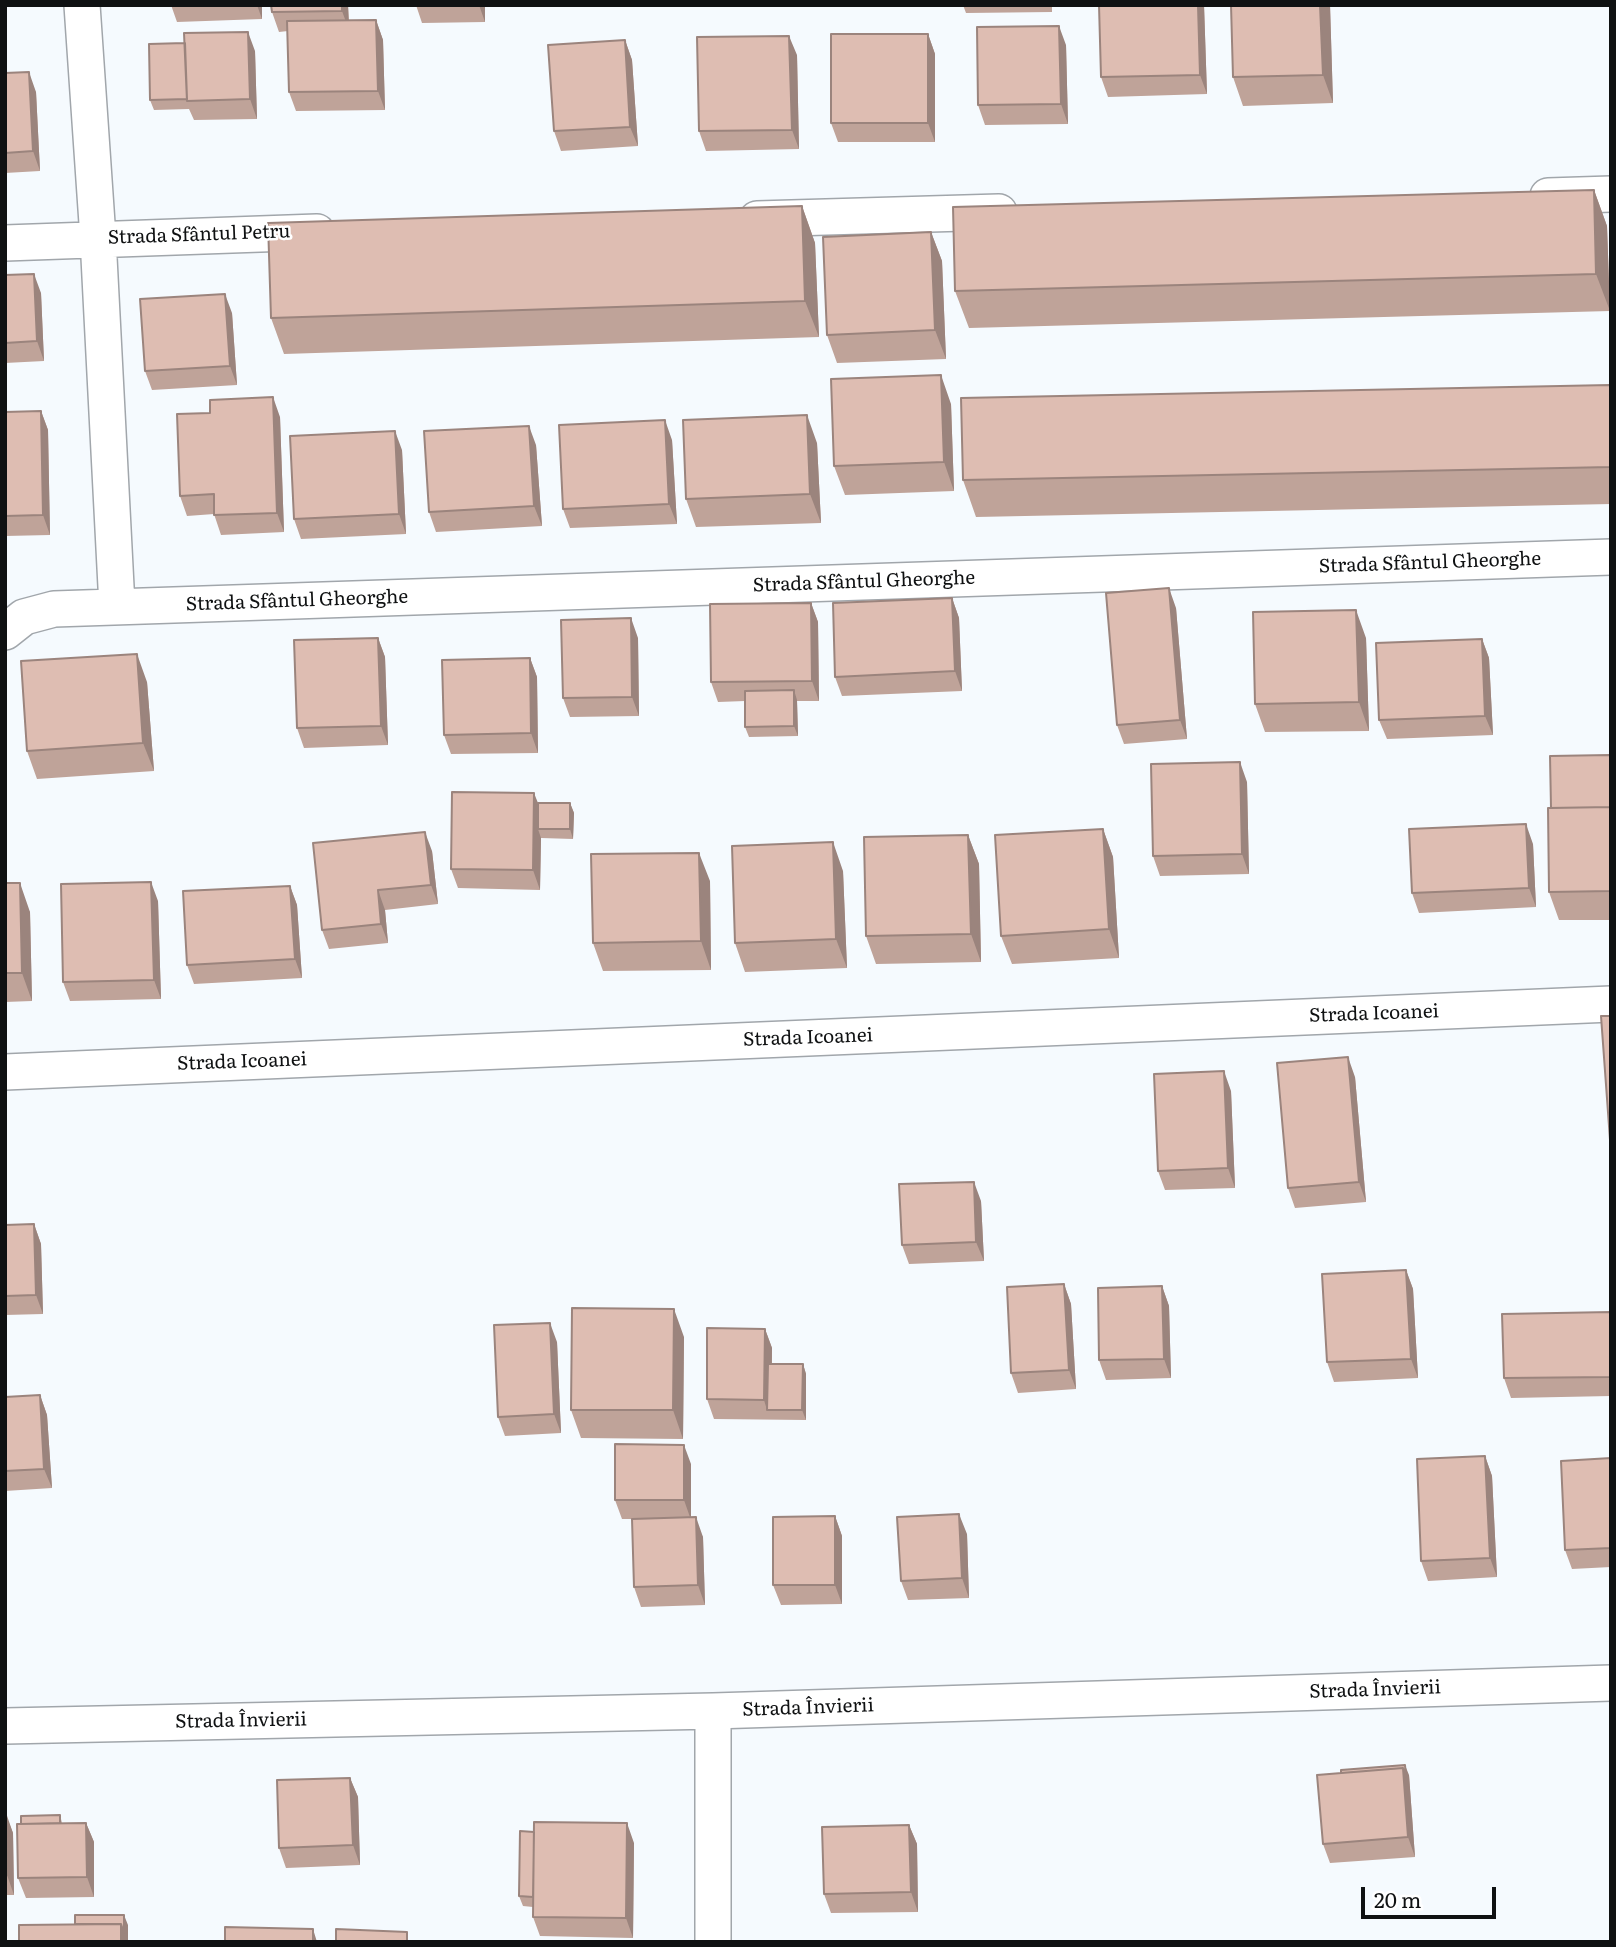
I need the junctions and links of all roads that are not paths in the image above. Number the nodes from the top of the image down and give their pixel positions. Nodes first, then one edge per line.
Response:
1 (82, 5) edge
2 (1611, 194) edge
3 (1514, 197) edge
4 (1028, 211) edge
5 (722, 220) edge
6 (347, 231) edge
7 (97, 238) junction
8 (5, 243) edge
9 (1611, 557) edge
10 (117, 606) junction
11 (5, 632) edge
12 (1611, 1004) edge
13 (5, 1072) edge
14 (1611, 1683) edge
15 (713, 1711) junction
16 (5, 1726) edge
17 (713, 1942) edge

1 - 7 street
2 - 3 street
4 - 5 street
6 - 7 street, Strada Sfântul Petru
7 - 8 street, Strada Sfântul Petru
7 - 10 street
9 - 10 street, Strada Sfântul Gheorghe
10 - 11 street, Strada Sfântul Gheorghe
12 - 13 street, Strada Icoanei
14 - 15 street, Strada Învierii
15 - 16 street, Strada Învierii
15 - 17 street

